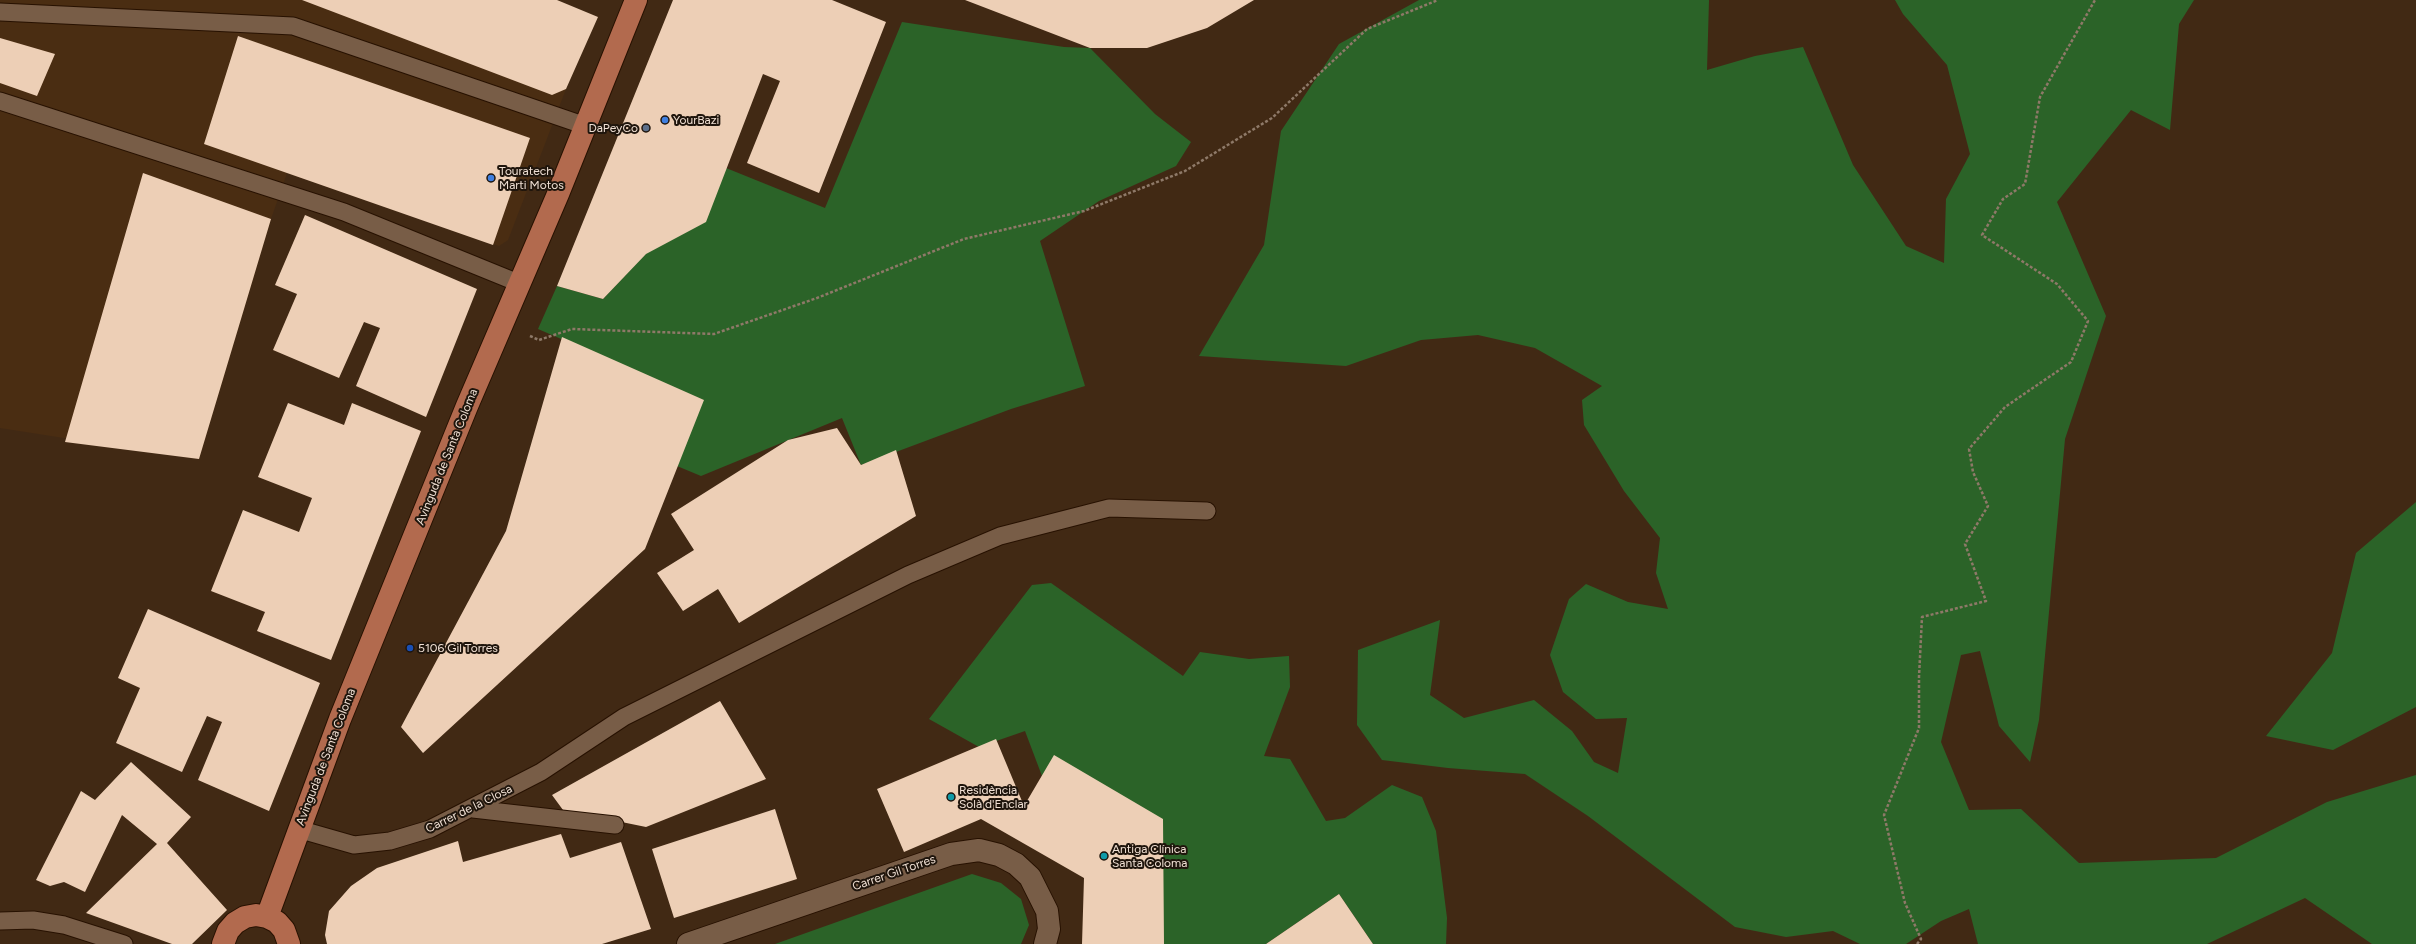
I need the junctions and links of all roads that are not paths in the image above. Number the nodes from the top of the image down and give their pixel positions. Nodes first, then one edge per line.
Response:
1 (630, 2) edge
2 (0, 12) edge
3 (0, 101) edge
4 (586, 126) junction
5 (521, 284) junction
6 (1207, 511) dead end
7 (473, 809) junction
8 (615, 825) dead end
9 (298, 829) junction
10 (267, 917) junction
11 (0, 921) edge
12 (124, 944) edge
13 (223, 944) edge
14 (289, 944) edge
15 (688, 944) edge
16 (1045, 944) edge

1 - 4 main road, Avinguda de Santa Coloma
2 - 4 lane
3 - 5 lane
4 - 5 main road, Avinguda de Santa Coloma
5 - 9 main road, Avinguda de Santa Coloma
6 - 7 lane, Carrer de la Closa
7 - 8 lane
7 - 9 lane, Carrer de la Closa
9 - 10 main road, Avinguda de Santa Coloma
10 - 13 main road
10 - 14 main road
11 - 12 lane
15 - 16 street, Carrer Gil Torres

